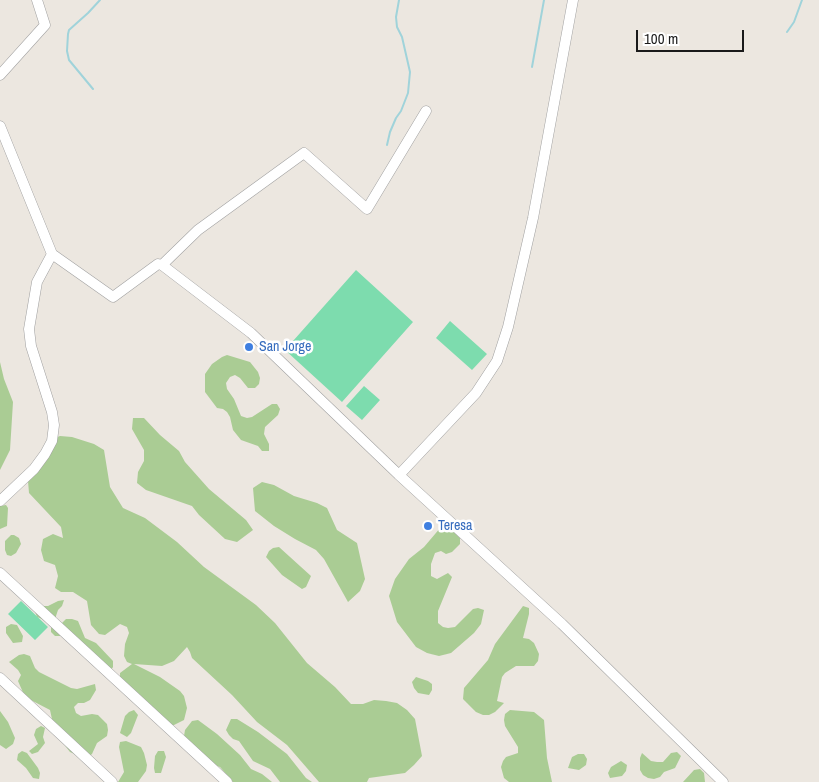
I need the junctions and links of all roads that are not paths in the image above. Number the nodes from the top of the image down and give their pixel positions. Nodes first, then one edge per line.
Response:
1 (37, 0) edge
2 (573, 0) edge
3 (0, 74) edge
4 (426, 111) dead end
5 (0, 126) edge
6 (52, 254) junction
7 (162, 265) junction
8 (399, 475) junction
9 (0, 501) edge
10 (0, 573) edge
11 (0, 678) edge
12 (112, 782) edge
13 (227, 782) edge
14 (723, 782) edge

1 - 3 street
2 - 8 street
4 - 7 street
5 - 6 street
6 - 7 street
6 - 9 street
7 - 8 street
8 - 14 street
10 - 13 street
11 - 12 street

